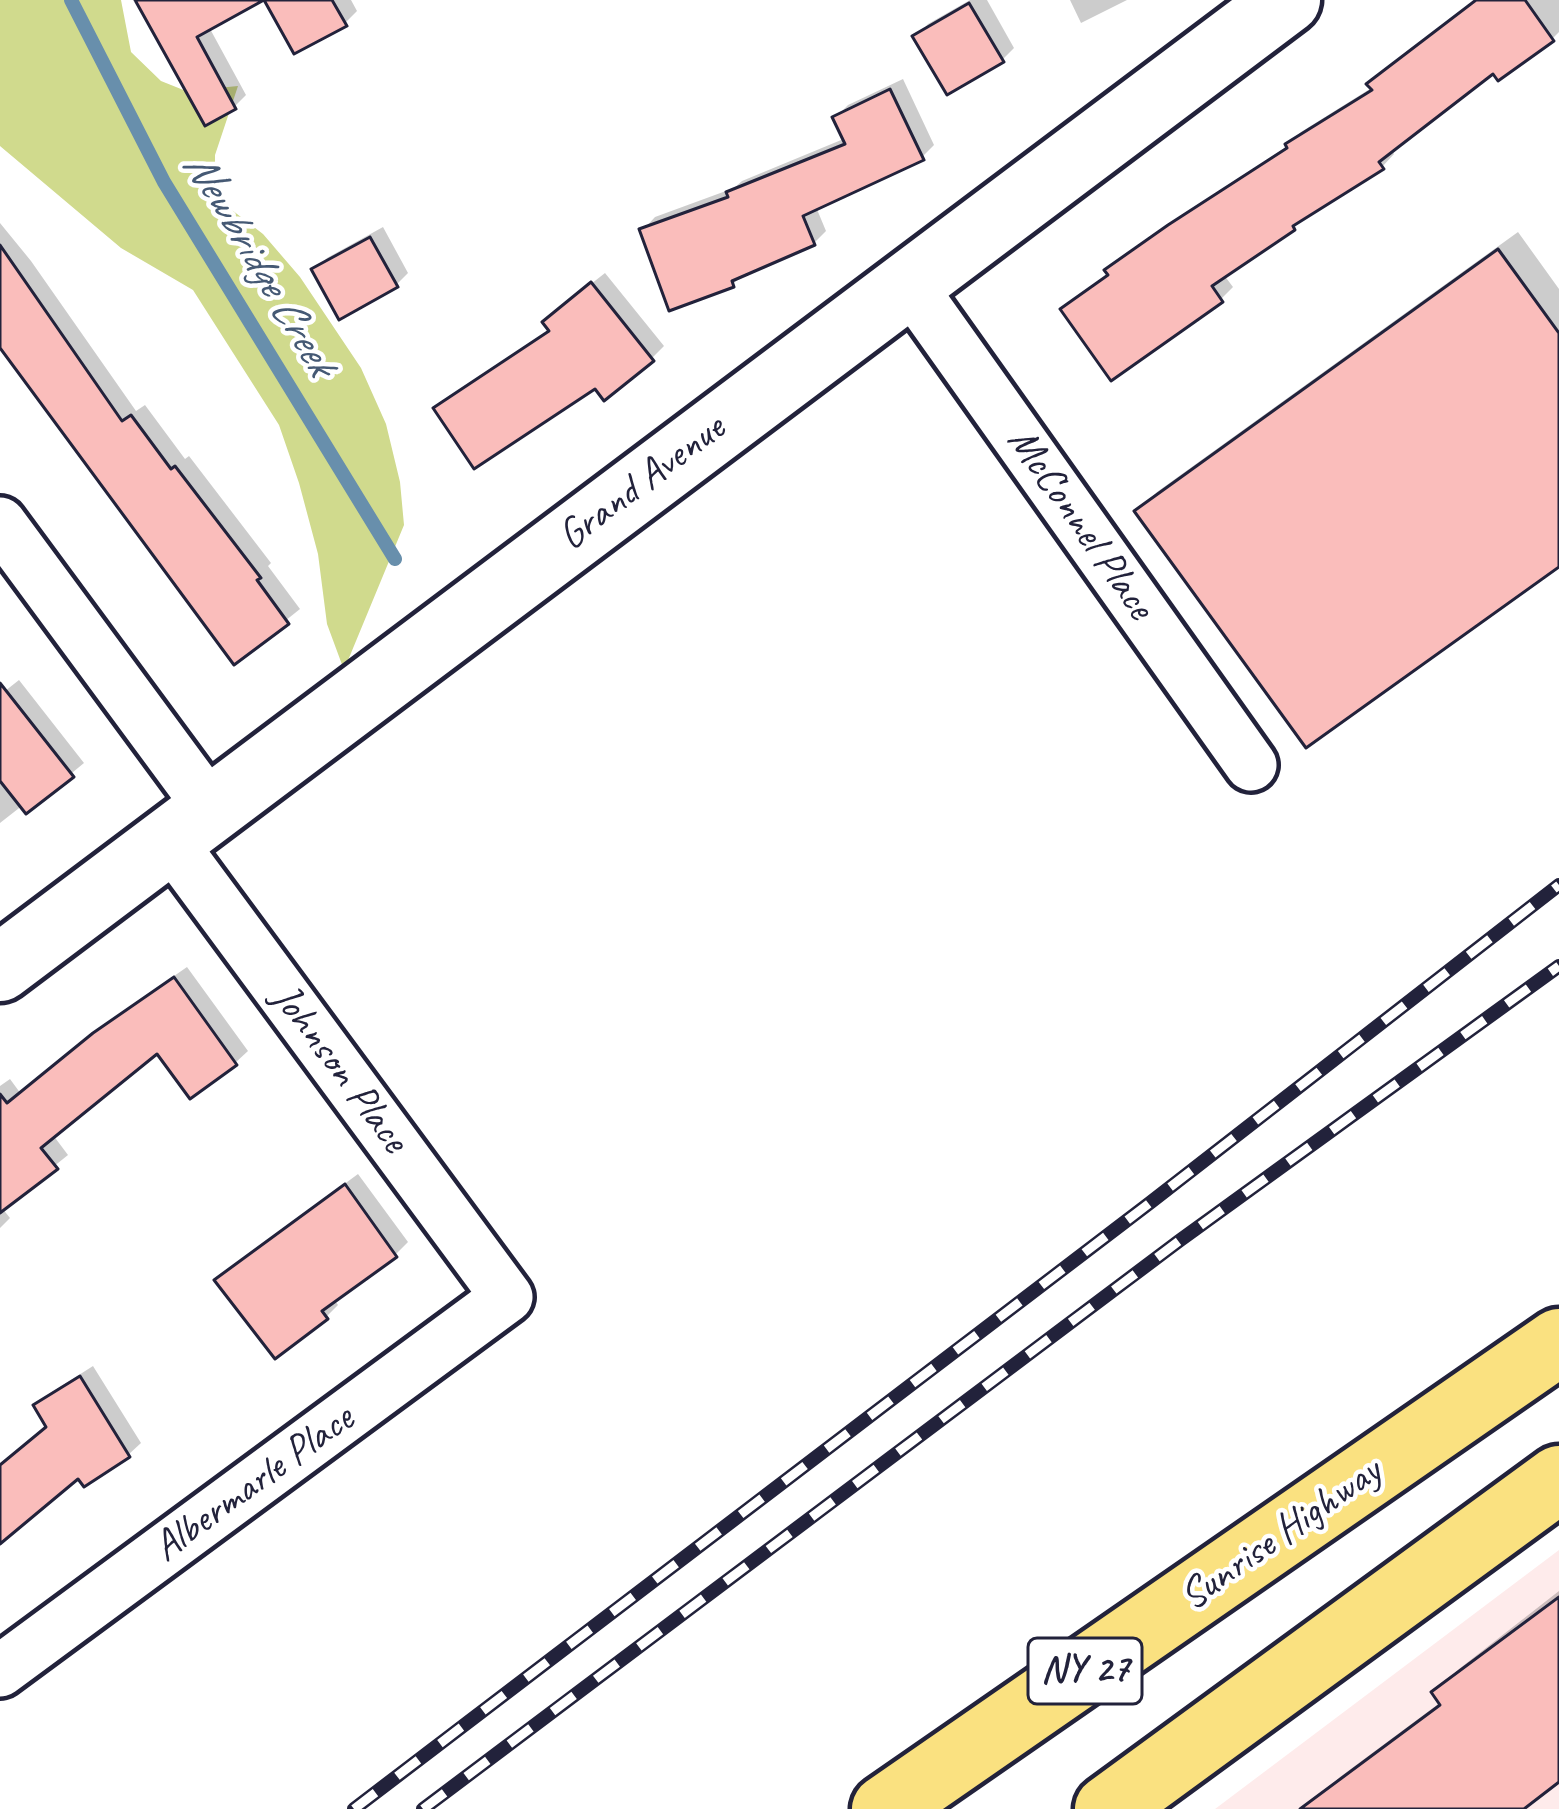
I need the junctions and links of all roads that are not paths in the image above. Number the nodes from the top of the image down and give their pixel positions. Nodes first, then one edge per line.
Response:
1 (1287, 0) edge
2 (910, 284) junction
3 (0, 523) edge
4 (1251, 765) dead end
5 (191, 825) junction
6 (0, 968) edge
7 (508, 1297) joint
8 (1559, 1342) edge
9 (1559, 1479) edge
10 (0, 1671) edge
11 (885, 1809) edge
12 (1108, 1809) edge

1 - 2 street, Grand Avenue
2 - 4 street, McConnel Place
2 - 5 street, Grand Avenue
3 - 5 street, Johnson Place
5 - 6 street, Grand Avenue
5 - 7 street, Johnson Place
7 - 10 street, Albermarle Place
8 - 11 highway, Sunrise Highway / NY 27
9 - 12 highway

